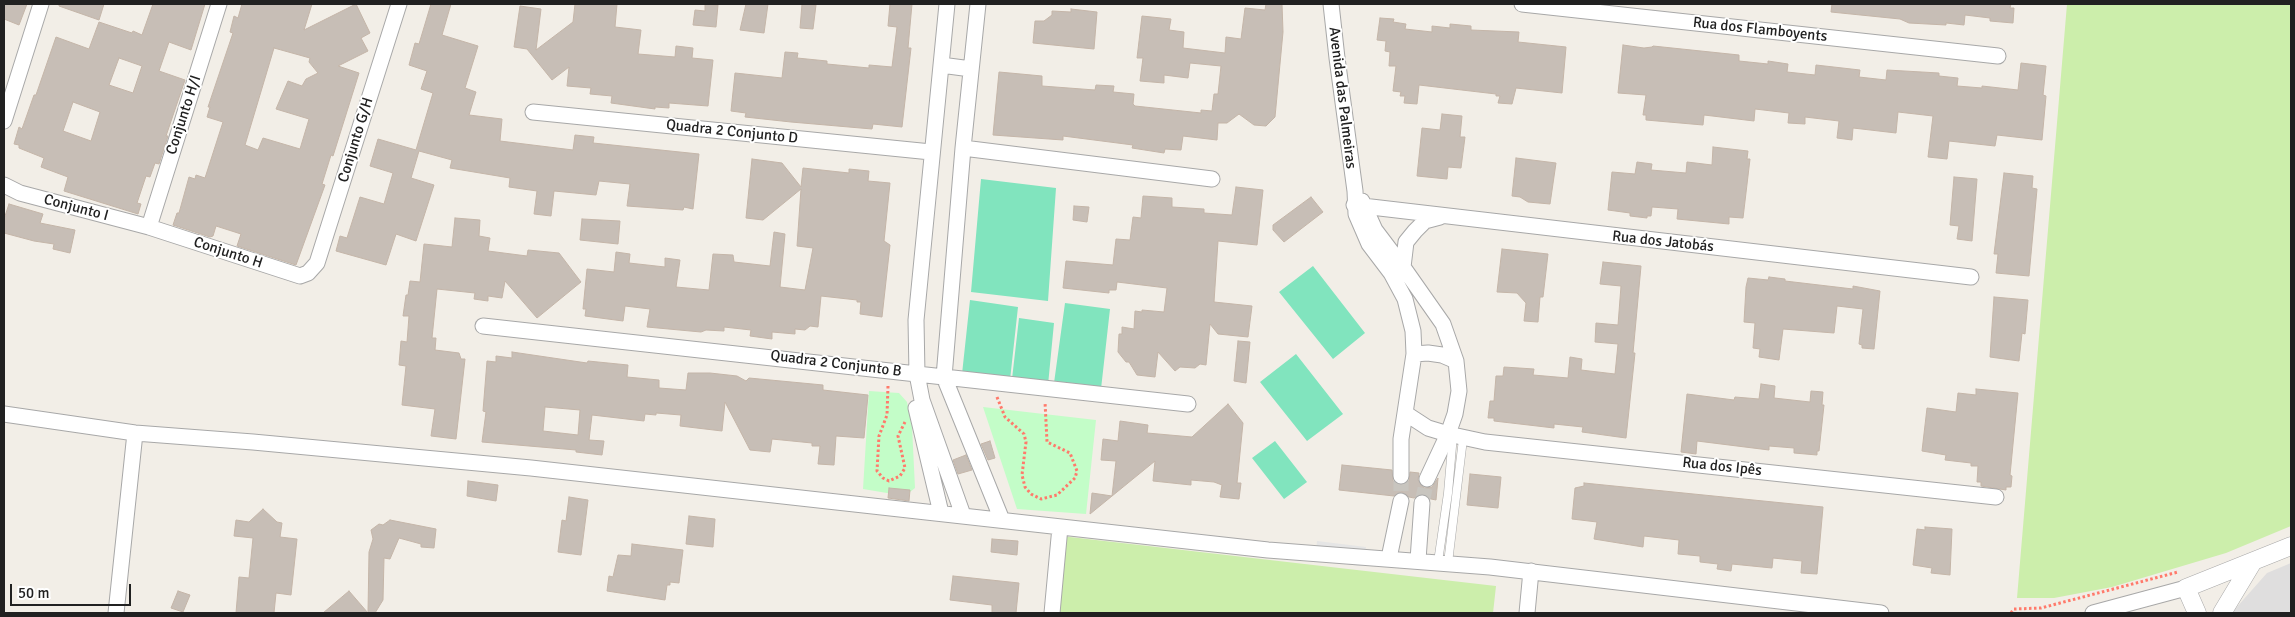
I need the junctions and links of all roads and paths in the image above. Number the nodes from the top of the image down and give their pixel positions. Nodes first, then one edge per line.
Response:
1 (42, 4) edge
2 (219, 4) edge
3 (398, 4) edge
4 (947, 4) edge
5 (978, 4) edge
6 (1331, 4) edge
7 (1522, 4) edge
8 (1998, 56) dead end
9 (941, 65) junction
10 (971, 69) junction
11 (533, 112) dead end
12 (4, 121) edge
13 (963, 148) junction
14 (931, 152) junction
15 (1212, 179) dead end
16 (4, 185) edge
17 (1360, 206) junction
18 (1442, 217) junction
19 (1426, 221) junction
20 (149, 227) junction
21 (1403, 266) junction
22 (308, 273) joint
23 (1971, 277) dead end
24 (483, 326) dead end
25 (1414, 354) junction
26 (1456, 361) junction
27 (889, 370) junction
28 (915, 374) junction
29 (944, 377) junction
30 (991, 383) junction
31 (1045, 388) junction
32 (1188, 404) dead end
33 (916, 411) junction
34 (1405, 413) junction
35 (4, 414) edge
36 (135, 433) junction
37 (1455, 436) junction
38 (1401, 476) tunnel mouth
39 (1427, 479) tunnel mouth
40 (1996, 497) dead end
41 (941, 513) junction
42 (963, 515) junction
43 (1002, 520) junction
44 (1060, 527) junction
45 (2291, 546) edge
46 (1389, 558) junction
47 (1418, 560) junction
48 (1443, 562) junction
49 (2252, 563) junction
50 (2187, 569) dead end
51 (1531, 571) junction
52 (2186, 588) junction
53 (2221, 612) edge
54 (116, 613) edge
55 (1052, 613) edge
56 (1527, 613) edge
57 (1881, 613) edge
58 (2011, 613) edge
59 (2093, 613) edge
60 (2197, 613) edge

1 - 12 street
2 - 20 street, Conjunto H/I
3 - 22 street, Conjunto G/H
4 - 9 street
5 - 10 street
6 - 17 street, Avenida das Palmeiras
7 - 8 street, Rua dos Flamboyents
9 - 10 street
9 - 14 street
10 - 13 street
11 - 14 street, Quadra 2 Conjunto D
13 - 15 street
13 - 29 street
14 - 28 street
16 - 20 street, Conjunto I
17 - 18 street, Rua dos Jatobás
17 - 19 street
17 - 21 street, Avenida das Palmeiras
17 - 25 street, Avenida das Palmeiras
18 - 19 street
18 - 23 street, Rua dos Jatobás
19 - 21 street
20 - 22 street, Conjunto H
21 - 26 street, Avenida das Palmeiras
24 - 27 street, Quadra 2 Conjunto B
25 - 26 street
25 - 34 street, Avenida das Palmeiras
26 - 37 street, Avenida das Palmeiras
27 - 28 street, Quadra 2 Conjunto B
27 - 33 path
28 - 29 street, Quadra 2 Conjunto B
28 - 33 street
28 - 42 street
29 - 30 street, Quadra 2 Conjunto B
29 - 43 street
30 - 31 street, Quadra 2 Conjunto B
30 - 31 path
31 - 32 street, Quadra 2 Conjunto B
33 - 41 street
34 - 37 street
34 - 38 street, Avenida das Palmeiras
35 - 36 street
36 - 41 street
36 - 54 street
37 - 39 street, Avenida das Palmeiras
37 - 40 street, Rua dos Ipês
37 - 48 lane
41 - 42 street
42 - 43 street
43 - 44 street
44 - 46 street
44 - 55 street
45 - 49 street
46 - 47 street
46 - 47 street
47 - 48 street
48 - 51 street
49 - 52 street
49 - 53 street
50 - 58 path
51 - 56 street
51 - 57 street
52 - 59 street
52 - 60 street

